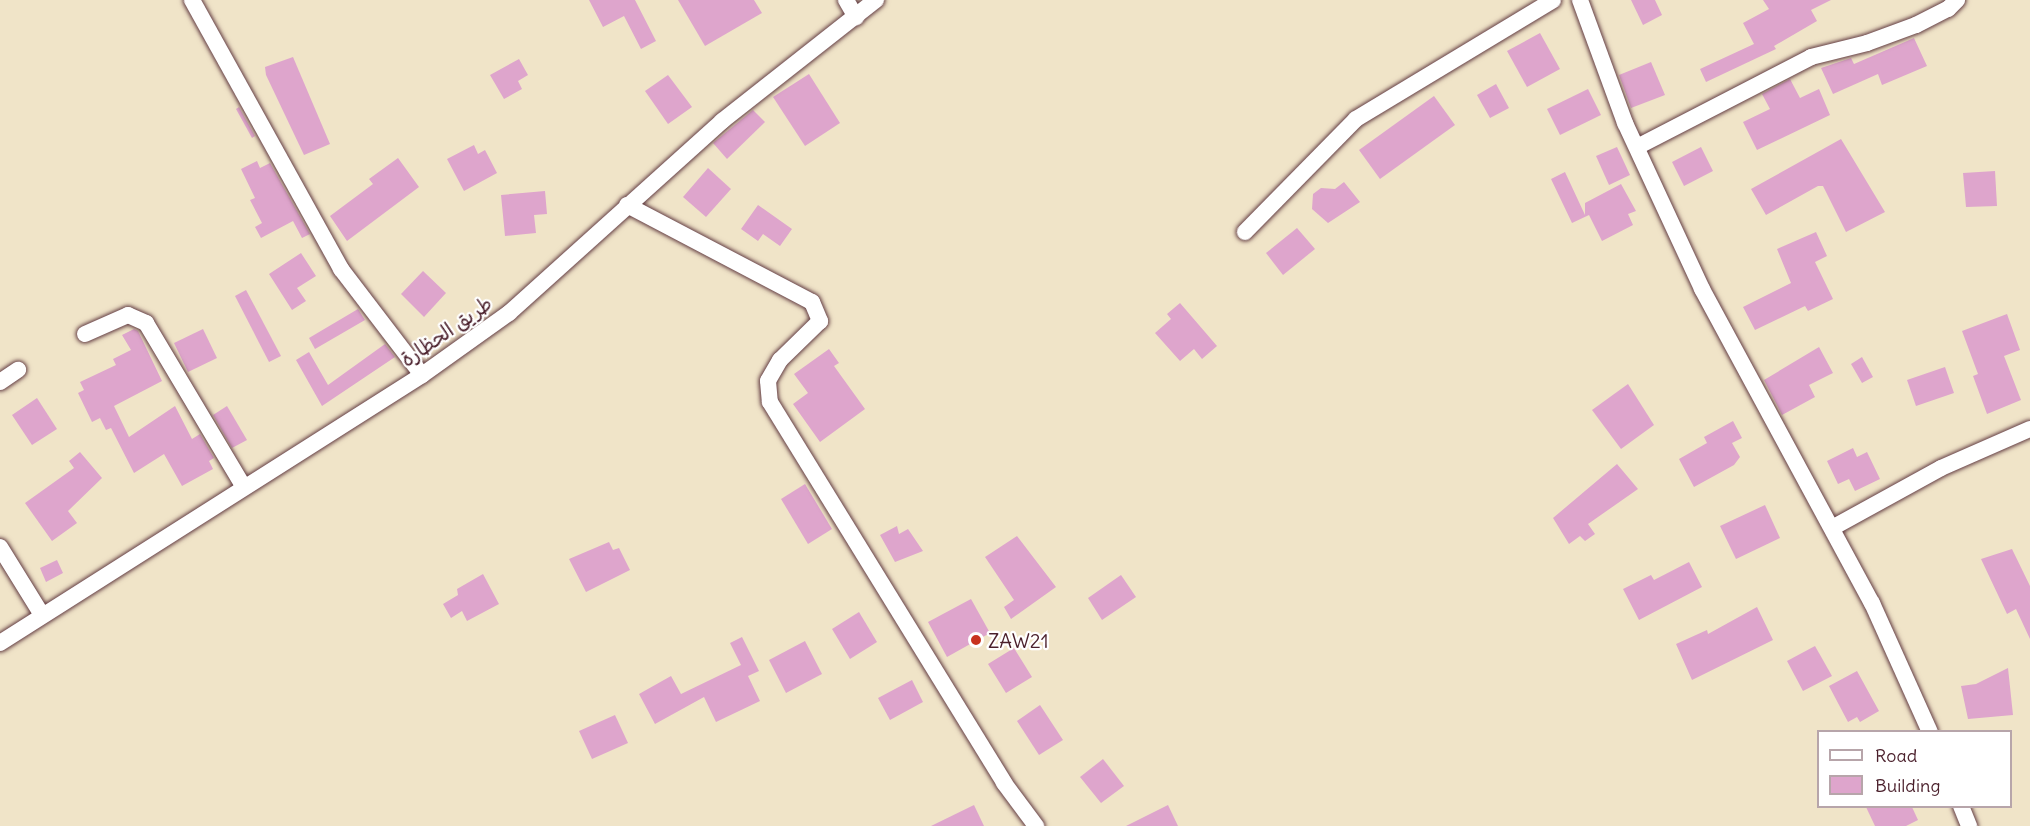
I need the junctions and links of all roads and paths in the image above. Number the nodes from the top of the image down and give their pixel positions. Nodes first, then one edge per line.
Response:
1 (192, 0) edge
2 (846, 0) edge
3 (876, 0) edge
4 (1553, 0) edge
5 (1580, 0) edge
6 (1957, 0) edge
7 (856, 17) junction
8 (1637, 147) junction
9 (627, 205) junction
10 (1245, 232) dead end
11 (85, 334) dead end
12 (18, 370) dead end
13 (422, 375) junction
14 (0, 382) edge
15 (2030, 429) edge
16 (243, 486) junction
17 (1832, 528) junction
18 (0, 548) edge
19 (42, 615) junction
20 (0, 643) edge
21 (1929, 730) edge
22 (1961, 808) edge
23 (1036, 826) edge
24 (1970, 826) edge

1 - 13 street
2 - 7 street
3 - 7 street, طريق الحظارة
4 - 10 street
5 - 8 street
6 - 8 street
7 - 9 street, طريق الحظارة
8 - 17 street
9 - 13 street, طريق الحظارة
9 - 23 street
11 - 16 street
12 - 14 street
13 - 16 street, طريق الحظارة
15 - 17 street
16 - 19 street, طريق الحظارة
17 - 21 street
18 - 19 street
19 - 20 street, طريق الحظارة
22 - 24 street

